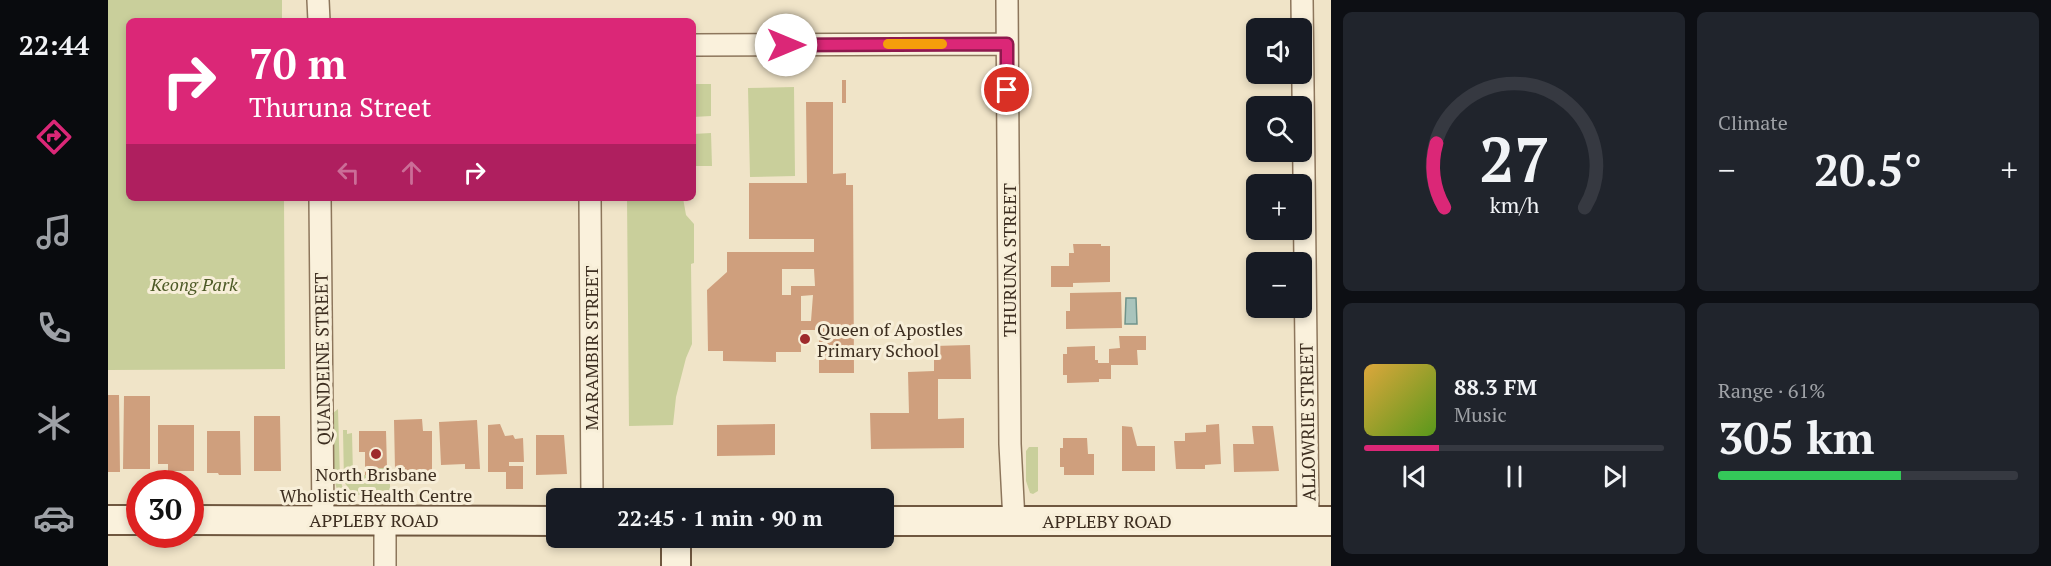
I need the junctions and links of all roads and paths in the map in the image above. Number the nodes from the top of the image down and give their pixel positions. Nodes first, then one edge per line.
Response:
1 (318, 0) edge
2 (1007, 0) edge
3 (1302, 0) edge
4 (319, 18) edge
5 (1007, 44) junction
6 (696, 45) edge
7 (320, 201) edge
8 (590, 201) edge
9 (592, 488) edge
10 (108, 520) edge
11 (126, 520) edge
12 (204, 520) edge
13 (323, 520) junction
14 (385, 520) junction
15 (546, 521) edge
16 (894, 521) edge
17 (1014, 521) junction
18 (1319, 521) edge
19 (676, 548) edge
20 (385, 566) edge
21 (676, 566) edge

1 - 4 street
2 - 5 street, THURUNA STREET
3 - 18 street, ALLOWRIE STREET
5 - 6 street
5 - 17 street, THURUNA STREET
7 - 13 street, QUANDEINE STREET
8 - 9 street, MARAMBIR STREET
10 - 11 main road
12 - 13 main road, APPLEBY ROAD
13 - 14 main road, APPLEBY ROAD
14 - 15 main road, APPLEBY ROAD
14 - 20 street
16 - 17 main road, APPLEBY ROAD
17 - 18 main road, APPLEBY ROAD
19 - 21 main road

